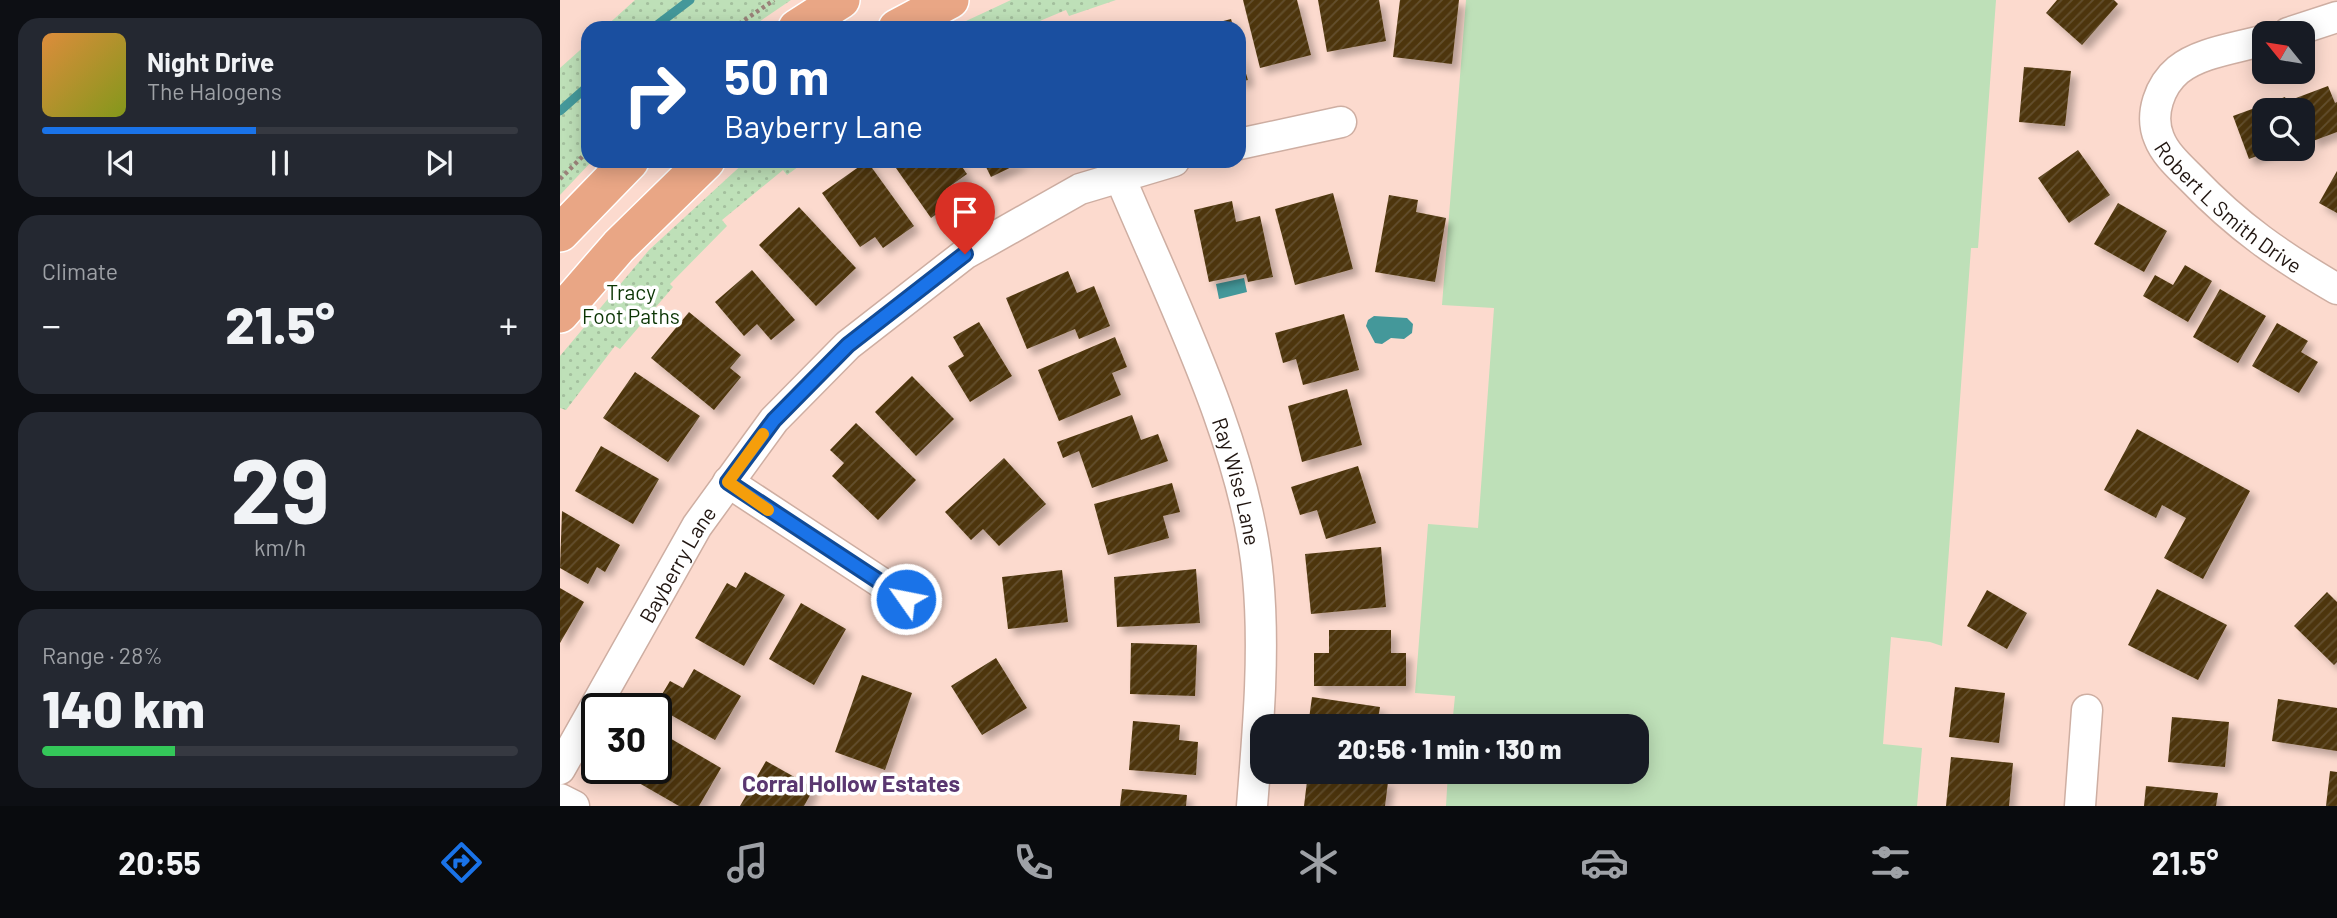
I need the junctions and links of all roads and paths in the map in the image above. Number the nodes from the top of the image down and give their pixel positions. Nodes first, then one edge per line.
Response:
1 (774, 0) edge
2 (841, 0) edge
3 (950, 0) edge
4 (2337, 17) edge
5 (743, 21) edge
6 (808, 21) edge
7 (910, 21) edge
8 (2315, 24) edge
9 (2252, 44) edge
10 (1340, 122) dead end
11 (1246, 142) edge
12 (581, 158) edge
13 (623, 168) edge
14 (699, 168) edge
15 (1146, 168) edge
16 (1119, 175) junction
17 (560, 179) edge
18 (560, 233) edge
19 (2337, 289) edge
20 (560, 314) edge
21 (728, 482) junction
22 (906, 599) dead end
23 (2087, 710) dead end
24 (560, 769) edge
25 (560, 799) edge
26 (574, 806) edge
27 (1252, 806) edge
28 (2080, 806) edge

1 - 5 path
2 - 6 main road
3 - 7 main road
4 - 8 street
9 - 19 street, Robert L Smith Drive
10 - 11 street
12 - 17 path
13 - 18 main road
14 - 20 main road
15 - 16 street, Bayberry Lane
16 - 21 street, Bayberry Lane
16 - 27 street, Ray Wise Lane
21 - 22 street
21 - 24 street, Bayberry Lane
23 - 28 street
25 - 26 street

